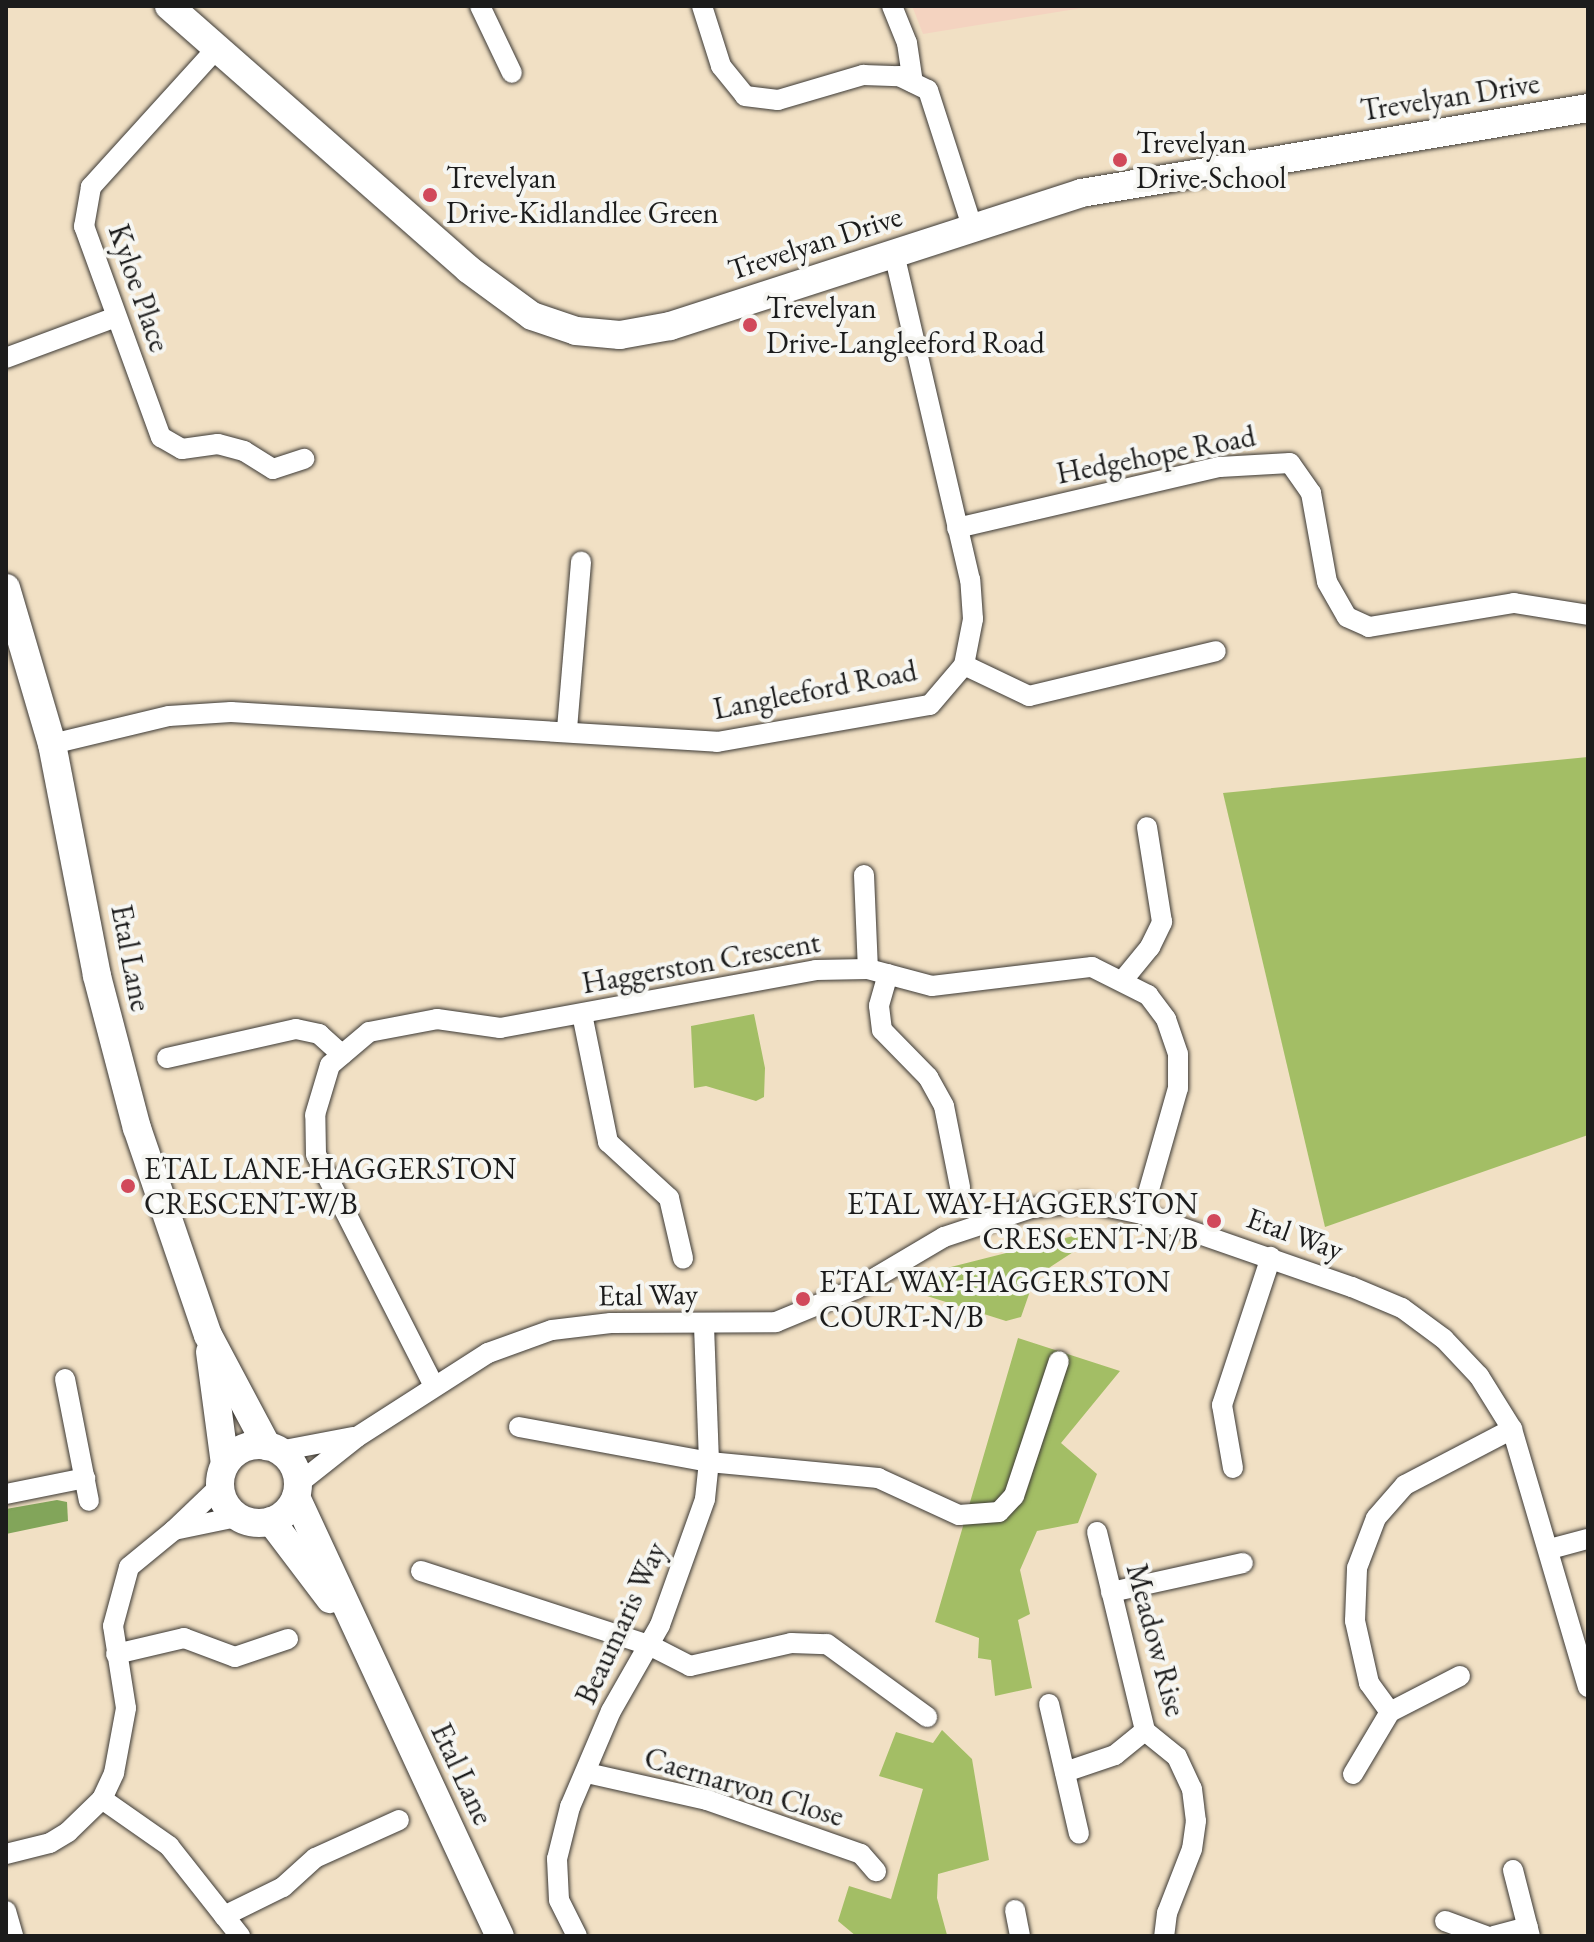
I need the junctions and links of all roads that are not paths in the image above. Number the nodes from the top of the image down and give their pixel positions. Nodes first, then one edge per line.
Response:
1 (169, 6) edge
2 (480, 6) edge
3 (702, 6) edge
4 (892, 6) edge
5 (217, 48) junction
6 (512, 73) dead end
7 (913, 83) junction
8 (1588, 108) edge
9 (972, 226) junction
10 (894, 253) junction
11 (116, 317) junction
12 (6, 358) edge
13 (304, 459) dead end
14 (957, 528) junction
15 (581, 562) dead end
16 (6, 588) edge
17 (1588, 615) edge
18 (1216, 651) dead end
19 (964, 665) junction
20 (567, 729) junction
21 (52, 744) junction
22 (1147, 827) dead end
23 (864, 875) dead end
24 (878, 972) junction
25 (1123, 980) junction
26 (582, 1014) junction
27 (342, 1055) junction
28 (167, 1058) dead end
29 (960, 1187) dead end
30 (1142, 1214) junction
31 (1271, 1257) junction
32 (683, 1258) dead end
33 (704, 1325) junction
34 (208, 1335) junction
35 (1059, 1361) dead end
36 (65, 1379) dead end
37 (434, 1386) junction
38 (519, 1427) dead end
39 (1512, 1429) junction
40 (357, 1437) junction
41 (273, 1448) junction
42 (709, 1462) junction
43 (1233, 1468) dead end
44 (222, 1475) junction
45 (85, 1478) junction
46 (297, 1490) junction
47 (6, 1494) edge
48 (89, 1501) dead end
49 (237, 1517) junction
50 (271, 1521) junction
51 (174, 1530) junction
52 (1097, 1532) dead end
53 (1588, 1539) edge
54 (1550, 1549) junction
55 (1243, 1563) dead end
56 (421, 1571) dead end
57 (1111, 1592) junction
58 (288, 1639) dead end
59 (362, 1641) junction
60 (649, 1645) junction
61 (116, 1654) junction
62 (1460, 1676) dead end
63 (1588, 1687) edge
64 (1049, 1704) dead end
65 (1390, 1712) junction
66 (927, 1717) dead end
67 (1145, 1731) junction
68 (1065, 1772) junction
69 (587, 1773) junction
70 (1353, 1774) dead end
71 (102, 1799) junction
72 (399, 1820) dead end
73 (1079, 1834) dead end
74 (6, 1854) edge
75 (1513, 1870) dead end
76 (876, 1871) dead end
77 (1015, 1910) dead end
78 (6, 1911) edge
79 (224, 1916) junction
80 (1445, 1921) dead end
81 (1529, 1932) edge
82 (13, 1936) edge
83 (240, 1936) edge
84 (500, 1936) edge
85 (577, 1936) edge
86 (1020, 1936) edge
87 (1164, 1936) edge
88 (1486, 1936) edge
89 (1494, 1936) edge

1 - 5 street, Trevelyan Drive
2 - 6 street
3 - 7 street
4 - 7 street
5 - 10 street, Trevelyan Drive
5 - 11 street, Kyloe Place
7 - 9 street
8 - 9 street, Trevelyan Drive
9 - 10 street, Trevelyan Drive
10 - 14 street, Langleeford Road
11 - 12 street
11 - 13 street, Kyloe Place
14 - 17 street, Hedgehope Road
14 - 19 street, Langleeford Road
15 - 20 street
16 - 21 street, Etal Lane
18 - 19 street
19 - 20 street, Langleeford Road
20 - 21 street, Langleeford Road
21 - 34 street, Etal Lane
22 - 25 street
23 - 24 street
24 - 25 street, Haggerston Crescent
24 - 26 street, Haggerston Crescent
24 - 29 street
25 - 30 street, Haggerston Crescent
26 - 27 street, Haggerston Crescent
26 - 32 street
27 - 28 street
27 - 37 street, Haggerston Crescent
30 - 31 street, Etal Way
30 - 33 street, Etal Way
31 - 39 street, Etal Way
31 - 43 street
33 - 37 street, Etal Way
33 - 42 street, Beaumaris Way
34 - 41 street, Etal Lane
34 - 44 street, Etal Lane
35 - 42 street
36 - 45 street
37 - 40 street, Etal Way
38 - 42 street
39 - 54 street, Etal Way
39 - 65 street
40 - 41 street, Etal Way
40 - 46 street, Etal Way
41 - 44 street
41 - 46 street
42 - 60 street, Beaumaris Way
44 - 49 street
44 - 51 street
45 - 47 street
45 - 48 street
46 - 50 street
46 - 59 street, Etal Lane
49 - 50 street
49 - 51 street
50 - 59 street, Etal Lane
51 - 61 street
52 - 57 street, Meadow Rise
53 - 54 street
54 - 63 street, Etal Way
55 - 57 street
56 - 60 street
57 - 67 street, Meadow Rise
58 - 61 street
59 - 84 street, Etal Lane
60 - 66 street
60 - 69 street, Beaumaris Way
61 - 71 street
62 - 65 street
64 - 68 street
65 - 70 street
67 - 68 street
67 - 87 street, Meadow Rise
68 - 73 street
69 - 76 street, Caernarvon Close
69 - 85 street, Beaumaris Way
71 - 74 street
71 - 79 street
72 - 79 street
75 - 81 street
77 - 86 street
78 - 82 street
79 - 83 street
80 - 88 street
81 - 89 street

